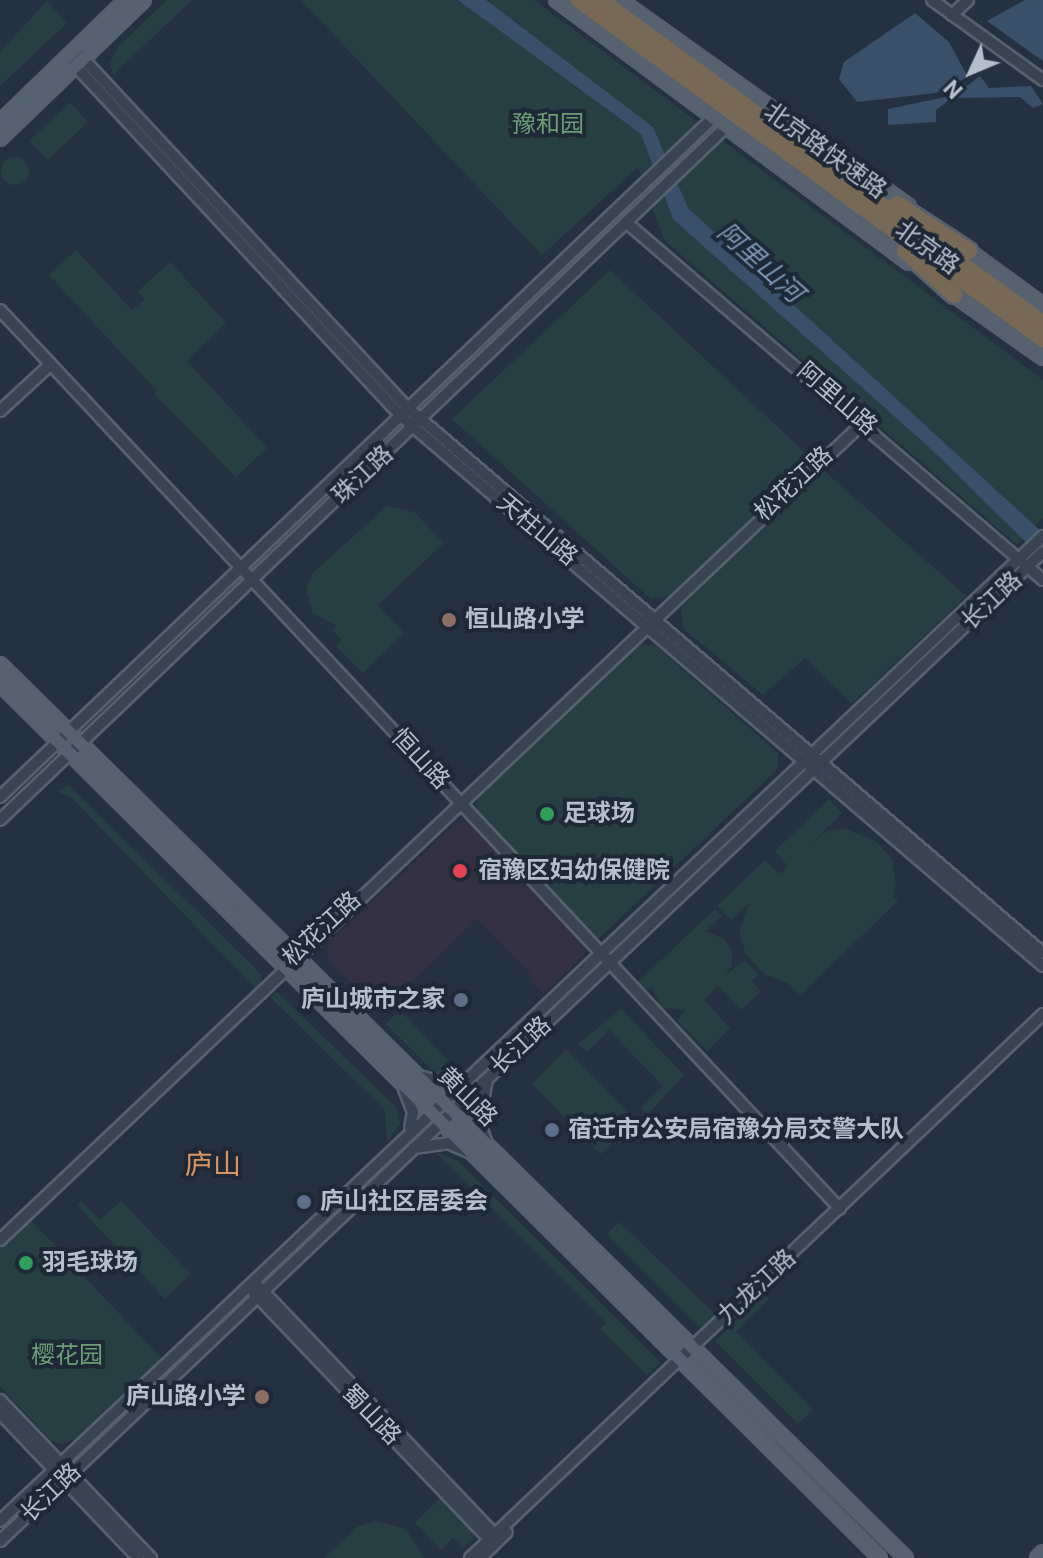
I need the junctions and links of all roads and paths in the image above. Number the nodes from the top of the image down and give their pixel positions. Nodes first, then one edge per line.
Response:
1 (126, 0) edge
2 (144, 0) edge
3 (556, 0) edge
4 (579, 0) edge
5 (600, 0) edge
6 (620, 0) edge
7 (932, 0) edge
8 (968, 0) edge
9 (952, 15) junction
10 (75, 58) junction
11 (1043, 80) edge
12 (691, 81) junction
13 (724, 90) junction
14 (713, 118) junction
15 (0, 122) edge
16 (725, 128) junction
17 (0, 139) edge
18 (627, 223) junction
19 (910, 235) junction
20 (969, 251) junction
21 (954, 295) junction
22 (1043, 305) edge
23 (0, 310) edge
24 (0, 317) edge
25 (1043, 323) edge
26 (1043, 339) edge
27 (1043, 358) edge
28 (49, 366) junction
29 (0, 411) edge
30 (406, 413) junction
31 (423, 419) junction
32 (864, 422) junction
33 (414, 428) junction
34 (302, 511) junction
35 (313, 523) junction
36 (1043, 536) edge
37 (1038, 552) edge
38 (1025, 561) junction
39 (240, 570) junction
40 (1043, 580) edge
41 (251, 582) junction
42 (651, 622) junction
43 (0, 664) edge
44 (0, 684) edge
45 (67, 734) junction
46 (57, 744) junction
47 (78, 744) junction
48 (68, 754) junction
49 (808, 757) junction
50 (817, 765) junction
51 (0, 797) edge
52 (459, 803) junction
53 (0, 820) edge
54 (598, 953) junction
55 (1043, 953) edge
56 (295, 958) junction
57 (608, 963) junction
58 (1043, 966) edge
59 (284, 968) junction
60 (1043, 1014) edge
61 (1043, 1022) edge
62 (408, 1070) junction
63 (473, 1070) junction
64 (488, 1077) junction
65 (401, 1084) junction
66 (440, 1101) junction
67 (429, 1111) junction
68 (451, 1112) junction
69 (440, 1122) junction
70 (405, 1134) junction
71 (412, 1148) junction
72 (474, 1156) junction
73 (496, 1156) junction
74 (839, 1210) junction
75 (0, 1237) edge
76 (250, 1284) junction
77 (260, 1294) junction
78 (692, 1352) junction
79 (681, 1363) junction
80 (0, 1400) edge
81 (0, 1413) edge
82 (57, 1467) junction
83 (68, 1478) junction
84 (0, 1521) edge
85 (494, 1539) junction
86 (0, 1541) edge
87 (1043, 1553) edge
88 (138, 1558) edge
89 (151, 1558) edge
90 (470, 1558) edge
91 (480, 1558) edge
92 (880, 1558) edge
93 (906, 1558) edge
94 (1038, 1558) edge

1 - 10 main road
2 - 10 main road
3 - 14 main road, 北京路
4 - 12 highway, 北京路快速路
5 - 13 highway, 北京路快速路
6 - 20 main road, 北京路
7 - 9 street
8 - 9 street
9 - 11 street
10 - 15 main road
10 - 17 main road
10 - 30 street, 天柱山路
12 - 19 highway, 北京路快速路
12 - 21 highway
13 - 19 highway, 北京路快速路
13 - 20 highway
14 - 16 main road, 北京路
14 - 30 street, 珠江路
16 - 18 street, 珠江路
16 - 21 main road, 北京路
18 - 31 street, 珠江路
18 - 32 street, 阿里山路
19 - 25 highway, 北京路快速路
19 - 26 highway, 北京路快速路
20 - 22 main road, 北京路
21 - 27 main road, 北京路
23 - 28 street, 恒山路
24 - 28 street, 恒山路
28 - 29 street
28 - 39 street, 恒山路
30 - 31 street, 天柱山路
30 - 33 street, 天柱山路
30 - 34 street, 珠江路
31 - 33 street, 珠江路
31 - 42 street, 天柱山路
32 - 38 street, 阿里山路
32 - 42 street, 松花江路
33 - 35 street, 珠江路
33 - 42 street, 天柱山路
34 - 35 street
34 - 39 street, 珠江路
35 - 41 street, 珠江路
36 - 37 street, 长江路
37 - 38 street, 长江路
38 - 40 street, 阿里山路
38 - 49 street, 长江路
38 - 50 street, 长江路
39 - 41 street, 恒山路
39 - 45 street, 珠江路
41 - 47 street, 珠江路
41 - 52 street, 恒山路
42 - 49 street, 天柱山路
42 - 52 street, 松花江路
43 - 45 main road, 黄山路
44 - 46 main road, 黄山路
45 - 46 street, 珠江路
45 - 47 main road, 黄山路
46 - 48 main road, 黄山路
46 - 51 street, 珠江路
47 - 48 street, 珠江路
47 - 56 main road, 黄山路
48 - 53 street, 珠江路
48 - 59 main road, 黄山路
49 - 50 street, 天柱山路
49 - 54 street, 长江路
50 - 55 street, 天柱山路
50 - 57 street, 长江路
50 - 58 street, 天柱山路
52 - 54 street, 恒山路
52 - 56 street, 松花江路
54 - 57 street, 恒山路
54 - 63 street, 长江路
56 - 59 street, 松花江路
56 - 62 main road, 黄山路
57 - 64 street, 长江路
57 - 74 street, 恒山路
59 - 65 main road, 黄山路
59 - 75 street, 松花江路
60 - 74 street, 九龙江路
61 - 78 street, 九龙江路
62 - 63 street
62 - 66 main road, 黄山路
63 - 66 street, 长江路
64 - 68 street, 长江路
64 - 73 street
65 - 67 main road, 黄山路
65 - 70 street
66 - 67 street, 长江路
66 - 68 main road, 黄山路
67 - 69 main road, 黄山路
67 - 70 street, 长江路
68 - 69 street, 长江路
68 - 73 main road, 黄山路
69 - 71 street, 长江路
69 - 72 main road, 黄山路
70 - 76 street, 长江路
71 - 72 street
71 - 77 street, 长江路
72 - 79 main road, 黄山路
73 - 78 main road, 黄山路
74 - 78 street, 九龙江路
76 - 77 street, 蜀山路
76 - 82 street, 长江路
77 - 83 street, 长江路
77 - 85 street, 蜀山路
78 - 79 street, 九龙江路
78 - 93 main road, 黄山路
79 - 85 street, 九龙江路
79 - 92 main road, 黄山路
80 - 82 street
81 - 82 street
82 - 83 street
82 - 84 street, 长江路
83 - 86 street, 长江路
83 - 88 street
83 - 89 street
85 - 90 street, 九龙江路
85 - 91 street, 九龙江路
87 - 94 main road

